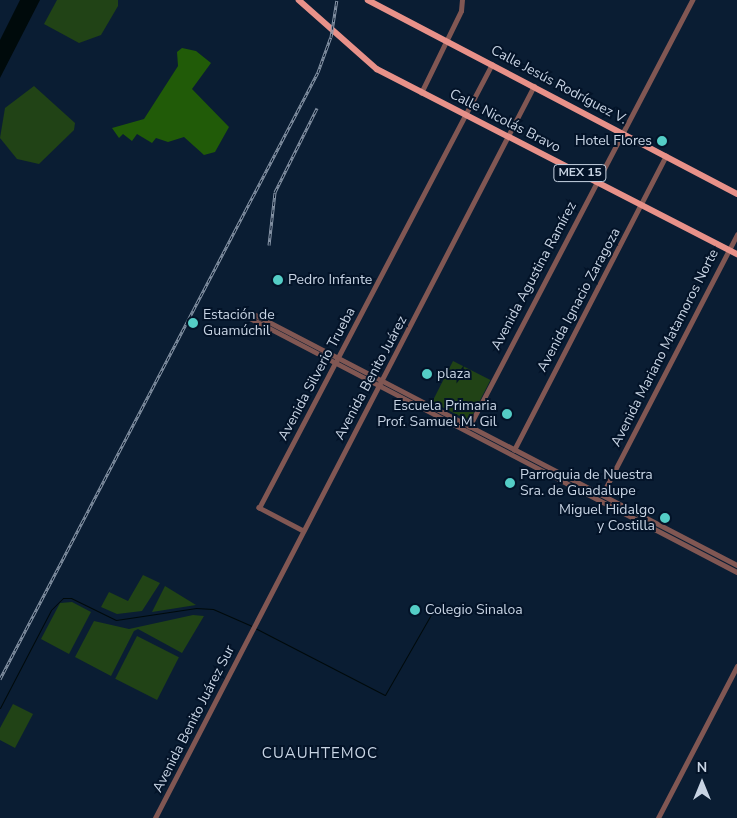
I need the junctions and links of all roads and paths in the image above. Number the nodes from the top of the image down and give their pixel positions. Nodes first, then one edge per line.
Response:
1 (299, 0) edge
2 (368, 0) edge
3 (462, 0) edge
4 (692, 0) edge
5 (447, 40) junction
6 (492, 64) junction
7 (534, 86) junction
8 (421, 93) junction
9 (466, 115) junction
10 (623, 133) junction
11 (510, 138) junction
12 (666, 156) junction
13 (597, 182) junction
14 (737, 194) edge
15 (641, 204) junction
16 (737, 235) edge
17 (729, 250) junction
18 (737, 254) edge
19 (250, 312) dead end
20 (248, 317) dead end
21 (338, 358) junction
22 (336, 363) junction
23 (382, 380) junction
24 (380, 386) junction
25 (470, 425) junction
26 (467, 431) junction
27 (514, 448) junction
28 (512, 454) junction
29 (601, 497) junction
30 (303, 531) junction
31 (737, 565) edge
32 (737, 572) edge
33 (252, 630) joint
34 (737, 666) edge
35 (155, 818) edge
36 (658, 818) edge

1 - 8 main road, Calle Nicolás Bravo / MEX 15
2 - 5 main road, Calle Jesús Rodríguez V.
3 - 5 street
4 - 10 street, Avenida Agustina Ramírez
5 - 6 main road, Calle Jesús Rodríguez V.
5 - 8 street
6 - 7 main road, Calle Jesús Rodríguez V.
6 - 9 street, Avenida Silverio Trueba
7 - 10 main road, Calle Jesús Rodríguez V.
7 - 11 street
8 - 9 main road, Calle Nicolás Bravo / MEX 15
9 - 11 main road, Calle Nicolás Bravo / MEX 15
9 - 21 street, Avenida Silverio Trueba
10 - 12 main road, Calle Jesús Rodríguez V.
10 - 13 street, Avenida Agustina Ramírez
11 - 13 main road, Calle Nicolás Bravo / MEX 15
11 - 23 street, Avenida Benito Juárez
12 - 14 main road, Calle Jesús Rodríguez V.
12 - 15 street, Avenida Ignacio Zaragoza
13 - 15 main road, Calle Nicolás Bravo / MEX 15
13 - 25 street, Avenida Agustina Ramírez
15 - 17 main road, Calle Nicolás Bravo / MEX 15
15 - 27 street, Avenida Ignacio Zaragoza
16 - 17 street, Avenida Mariano Matamoros Norte
17 - 18 main road, Calle Nicolás Bravo / MEX 15
17 - 29 street, Avenida Mariano Matamoros Norte
19 - 21 street
20 - 22 street
21 - 22 street, Avenida Silverio Trueba
21 - 23 street
22 - 24 street
22 - 30 street, Avenida Silverio Trueba
23 - 24 street, Avenida Benito Juárez
23 - 25 street
24 - 26 street
24 - 30 street, Avenida Benito Juárez
25 - 26 street, Avenida Agustina Ramírez
25 - 27 street
26 - 28 street
27 - 28 street, Avenida Ignacio Zaragoza
27 - 29 street
28 - 29 street
29 - 31 street
29 - 32 street
30 - 33 street, Avenida Benito Juárez
33 - 35 street, Avenida Benito Juárez Sur
34 - 36 street

